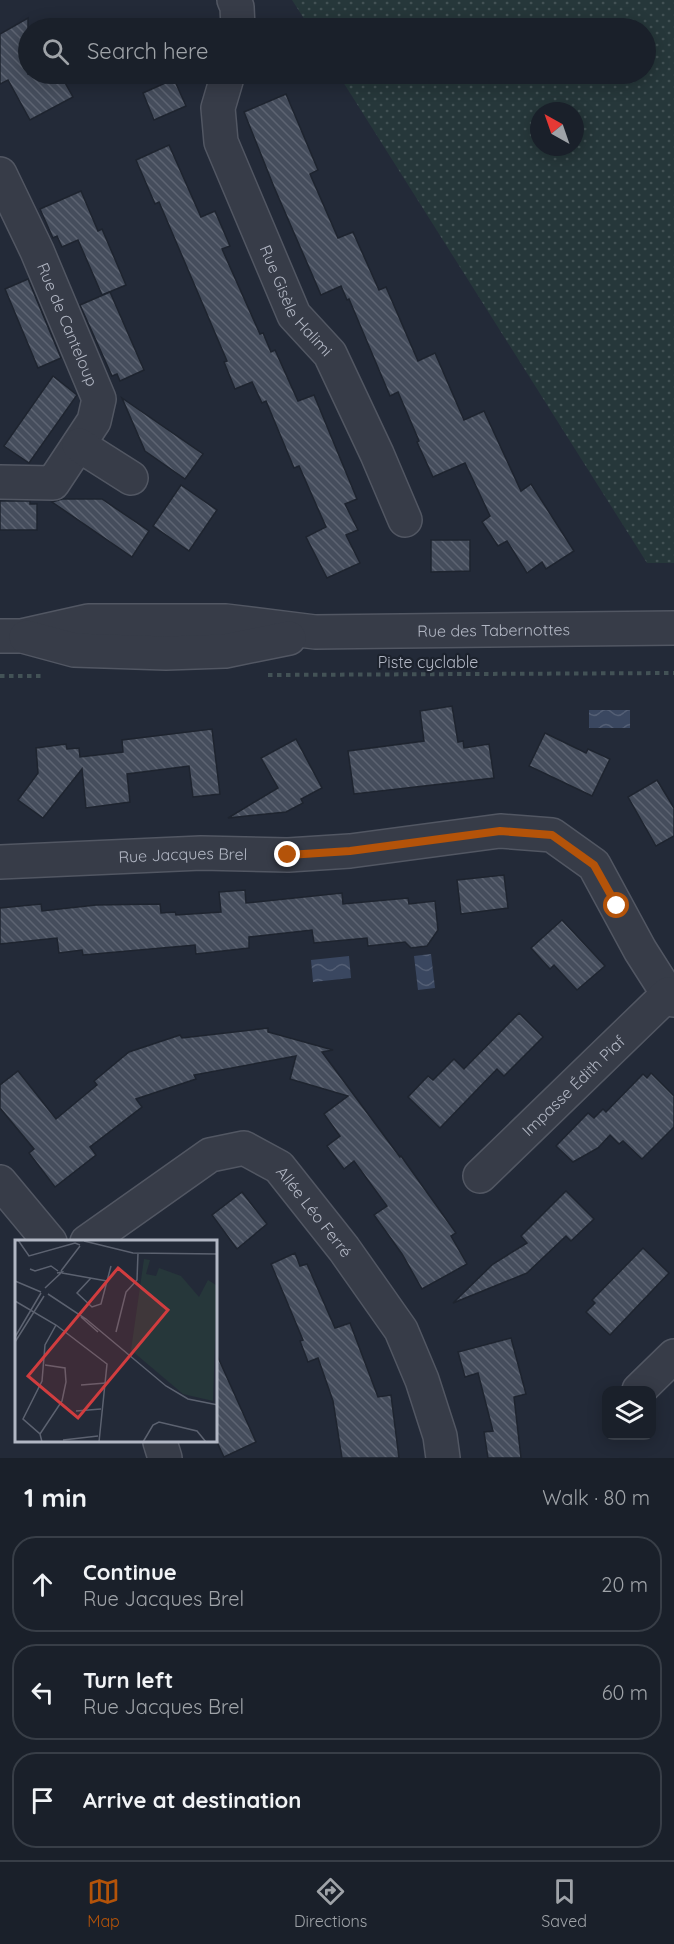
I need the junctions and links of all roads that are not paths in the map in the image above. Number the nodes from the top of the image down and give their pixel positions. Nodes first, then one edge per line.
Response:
1 (234, 0) edge
2 (238, 18) edge
3 (225, 84) edge
4 (0, 177) edge
5 (79, 446) junction
6 (131, 478) dead end
7 (0, 482) edge
8 (405, 520) dead end
9 (674, 628) edge
10 (11, 636) edge
11 (0, 862) edge
12 (671, 997) edge
13 (480, 1176) dead end
14 (0, 1182) edge
15 (48, 1240) edge
16 (90, 1240) edge
17 (674, 1356) edge
18 (643, 1386) edge
19 (160, 1443) edge
20 (165, 1458) edge
21 (443, 1458) edge

1 - 2 street
3 - 8 street, Rue Gisèle Halimi
4 - 5 street, Rue de Canteloup
5 - 6 street
5 - 7 street, Rue de Canteloup
9 - 10 street, Rue des Tabernottes
11 - 12 street, Rue Jacques Brel
12 - 13 street, Impasse Édith Piaf
14 - 15 street
16 - 21 street, Allée Léo Ferré
17 - 18 street
19 - 20 street

